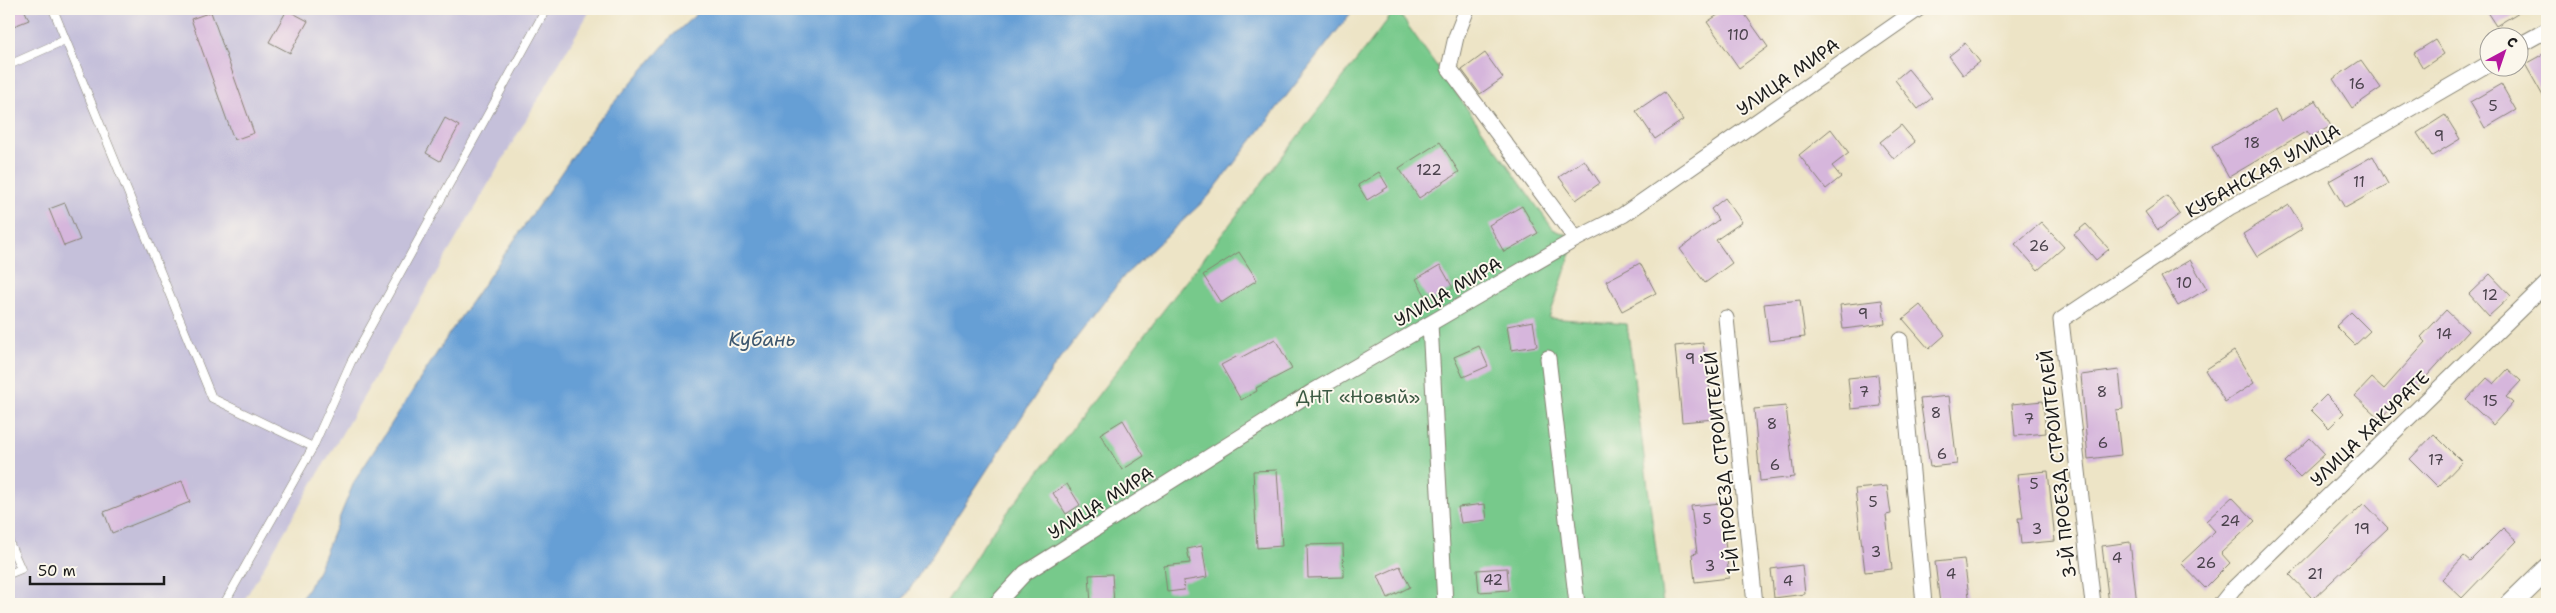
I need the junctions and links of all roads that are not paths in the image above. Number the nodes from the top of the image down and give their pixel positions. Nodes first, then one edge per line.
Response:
1 (53, 9) edge
2 (546, 9) edge
3 (1467, 9) edge
4 (1918, 9) edge
5 (2547, 30) edge
6 (65, 40) junction
7 (2528, 40) edge
8 (9, 65) edge
9 (2478, 70) edge
10 (1576, 239) junction
11 (2547, 283) edge
12 (1726, 318) dead end
13 (2061, 320) joint
14 (1430, 324) junction
15 (1900, 340) dead end
16 (1548, 358) dead end
17 (312, 447) junction
18 (9, 542) edge
19 (2547, 569) edge
20 (9, 574) edge
21 (224, 604) edge
22 (996, 604) edge
23 (1444, 604) edge
24 (1576, 604) edge
25 (1755, 604) edge
26 (1924, 604) edge
27 (2093, 604) edge
28 (2221, 604) edge
29 (2511, 604) edge

1 - 6 lane
2 - 17 lane
3 - 10 street
4 - 10 street, УЛИЦА МИРА
5 - 7 street
6 - 8 lane
6 - 17 lane
9 - 13 street, КУБАНСКАЯ УЛИЦА
10 - 14 street, УЛИЦА МИРА
11 - 28 street, УЛИЦА ХАКУРАТЕ
12 - 25 street, 1-Й ПРОЕЗД СТРОИТЕЛЕЙ
13 - 27 street, 3-Й ПРОЕЗД СТРОИТЕЛЕЙ
14 - 22 street, УЛИЦА МИРА
14 - 23 street
15 - 26 street
16 - 24 street
17 - 21 lane
18 - 20 lane
19 - 29 street

